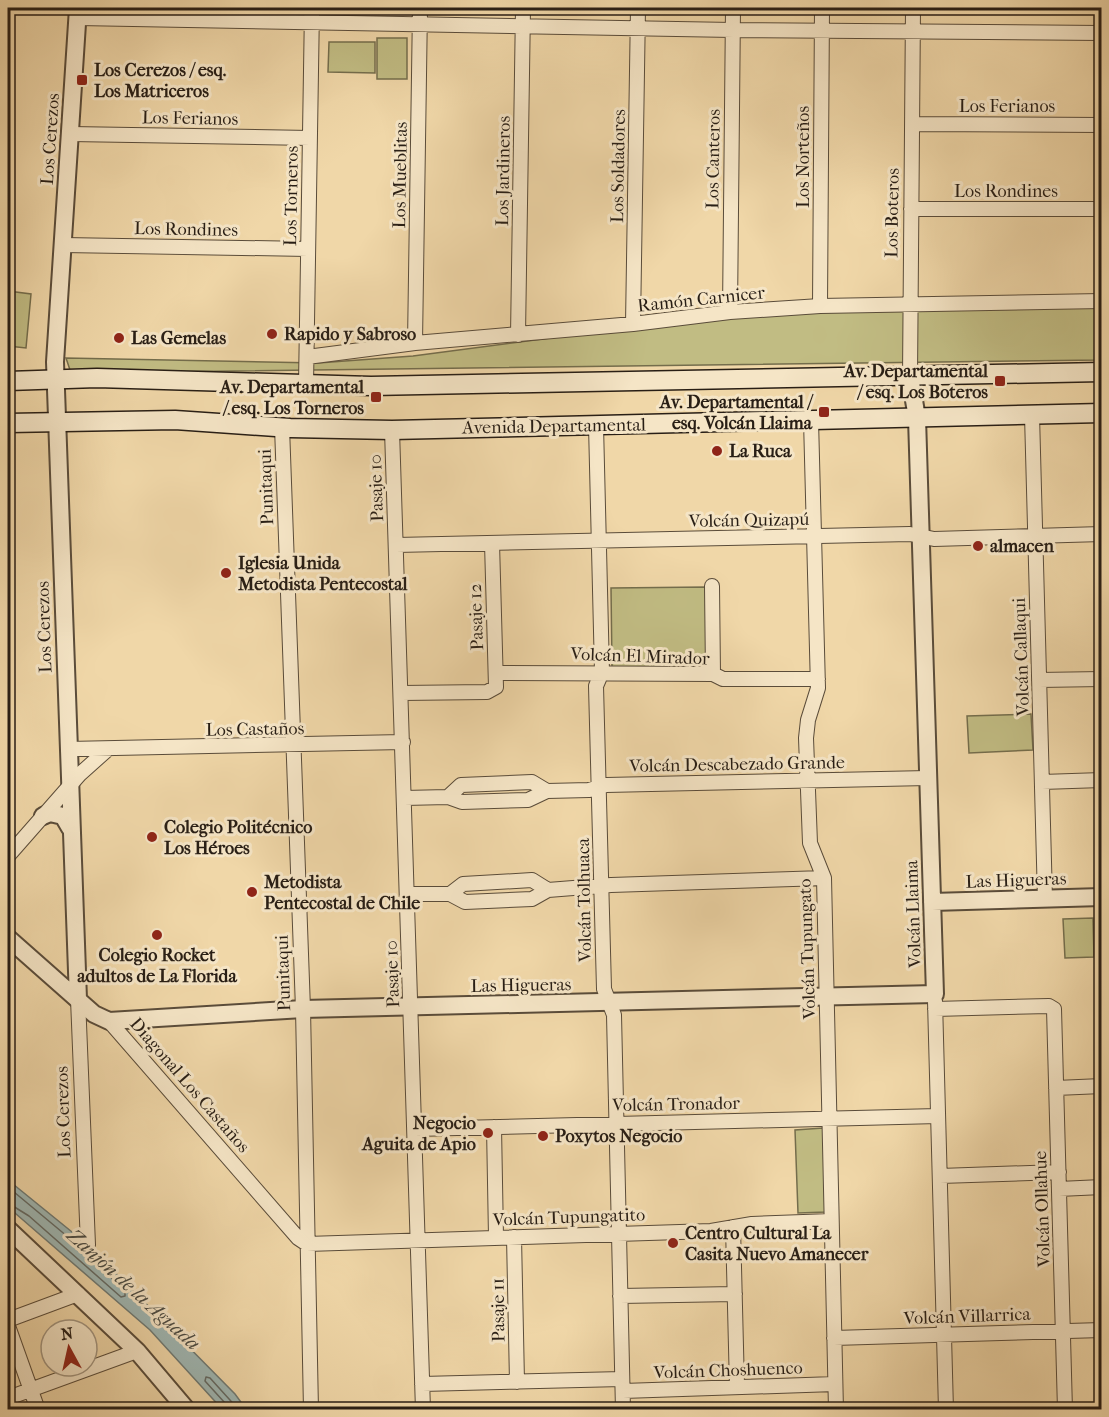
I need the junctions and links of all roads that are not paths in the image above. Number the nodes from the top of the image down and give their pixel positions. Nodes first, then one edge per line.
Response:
1 (312, 8) edge
2 (420, 8) edge
3 (523, 8) edge
4 (638, 8) edge
5 (733, 8) edge
6 (822, 8) edge
7 (913, 8) edge
8 (78, 13) edge
9 (312, 22) junction
10 (420, 24) junction
11 (523, 26) junction
12 (638, 28) junction
13 (733, 30) junction
14 (822, 31) junction
15 (913, 31) junction
16 (1101, 33) edge
17 (912, 124) junction
18 (1101, 125) edge
19 (70, 134) junction
20 (310, 138) junction
21 (911, 209) junction
22 (1101, 209) edge
23 (63, 245) junction
24 (308, 249) junction
25 (1101, 301) edge
26 (910, 305) junction
27 (820, 306) junction
28 (730, 312) junction
29 (633, 324) junction
30 (518, 335) junction
31 (415, 343) junction
32 (307, 357) junction
33 (1101, 372) edge
34 (910, 377) junction
35 (55, 378) junction
36 (8, 381) edge
37 (306, 385) junction
38 (1101, 412) edge
39 (1032, 415) junction
40 (917, 418) junction
41 (811, 420) junction
42 (55, 421) junction
43 (8, 423) edge
44 (596, 425) junction
45 (282, 427) junction
46 (392, 430) junction
47 (1101, 534) edge
48 (814, 536) junction
49 (1035, 536) junction
50 (921, 537) junction
51 (599, 541) junction
52 (492, 543) junction
53 (396, 545) junction
54 (712, 586) dead end
55 (602, 672) junction
56 (496, 673) junction
57 (713, 674) junction
58 (818, 679) junction
59 (1101, 679) edge
60 (1039, 680) junction
61 (401, 693) junction
62 (403, 742) junction
63 (293, 746) junction
64 (68, 749) junction
65 (108, 749) junction
66 (928, 778) junction
67 (808, 780) junction
68 (1101, 780) edge
69 (1042, 782) junction
70 (69, 786) junction
71 (599, 787) junction
72 (404, 798) junction
73 (43, 816) junction
74 (70, 828) junction
75 (8, 855) edge
76 (824, 878) junction
77 (602, 887) junction
78 (408, 894) junction
79 (1101, 897) edge
80 (1045, 899) junction
81 (932, 902) junction
82 (8, 938) edge
83 (75, 964) junction
84 (48, 974) junction
85 (826, 997) junction
86 (78, 999) junction
87 (609, 1002) junction
88 (935, 1002) junction
89 (411, 1007) junction
90 (303, 1009) junction
91 (109, 1021) junction
92 (1101, 1086) edge
93 (1056, 1088) junction
94 (938, 1116) junction
95 (829, 1119) junction
96 (616, 1124) junction
97 (494, 1127) junction
98 (415, 1129) junction
99 (1059, 1172) junction
100 (940, 1176) junction
101 (1101, 1187) edge
102 (1059, 1189) junction
103 (831, 1221) junction
104 (733, 1227) junction
105 (10, 1233) edge
106 (619, 1234) junction
107 (496, 1237) junction
108 (514, 1237) junction
109 (418, 1240) junction
110 (307, 1244) junction
111 (87, 1245) dead end
112 (78, 1294) junction
113 (735, 1294) junction
114 (620, 1296) junction
115 (8, 1320) edge
116 (8, 1326) edge
117 (1101, 1330) edge
118 (1063, 1331) junction
119 (944, 1335) junction
120 (834, 1338) junction
121 (136, 1351) junction
122 (517, 1382) junction
123 (422, 1384) junction
124 (835, 1384) junction
125 (622, 1385) junction
126 (737, 1387) junction
127 (31, 1390) junction
128 (8, 1398) edge
129 (38, 1410) edge
130 (187, 1410) edge
131 (311, 1410) edge
132 (423, 1410) edge
133 (623, 1410) edge
134 (836, 1410) edge
135 (946, 1410) edge
136 (1065, 1410) edge

1 - 9 street, Los Torneros
2 - 10 street, Los Mueblitas
3 - 11 street, Los Jardineros
4 - 12 street, Los Soldadores
5 - 13 street, Los Canteros
6 - 14 street, Los Norteños
7 - 15 street, Los Boteros
8 - 9 street
8 - 19 street, Los Cerezos
9 - 10 street
9 - 20 street, Los Torneros
10 - 11 street
10 - 31 street, Los Mueblitas
11 - 12 street
11 - 30 street, Los Jardineros
12 - 13 street
12 - 29 street, Los Soldadores
13 - 14 street
13 - 28 street, Los Canteros
14 - 15 street
14 - 27 street, Los Norteños
15 - 16 street
15 - 17 street, Los Boteros
17 - 18 street, Los Ferianos
17 - 21 street, Los Boteros
19 - 20 street, Los Ferianos
19 - 23 street, Los Cerezos
20 - 24 street, Los Torneros
21 - 22 street, Los Rondines
21 - 26 street, Los Boteros
23 - 24 street, Los Rondines
23 - 35 street, Los Cerezos
24 - 32 street, Los Torneros
25 - 26 street, Ramón Carnicer
26 - 27 street, Ramón Carnicer
26 - 34 street, Los Boteros
27 - 28 street, Ramón Carnicer
28 - 29 street, Ramón Carnicer
29 - 30 street, Ramón Carnicer
30 - 31 street, Ramón Carnicer
31 - 32 street, Ramón Carnicer
32 - 37 street, Los Torneros
33 - 34 main road
34 - 37 main road
34 - 40 street, Los Boteros
35 - 36 main road
35 - 37 main road
35 - 42 street, Los Cerezos
38 - 39 main road, Avenida Departamental
39 - 40 main road, Avenida Departamental
39 - 49 street, Volcán Callaqui
40 - 41 main road, Avenida Departamental
40 - 50 street, Volcán Llaima
41 - 44 main road, Avenida Departamental
41 - 48 street, Volcán Tupungato
42 - 43 main road, Avenida Departamental
42 - 45 main road, Avenida Departamental
42 - 64 street, Los Cerezos
44 - 46 main road, Avenida Departamental
44 - 51 street, Volcán Tolhuaca
45 - 46 main road, Avenida Departamental
45 - 63 street, Punitaqui
46 - 53 street, Pasaje 10
47 - 49 street, Volcán Quizapú
48 - 50 street, Volcán Quizapú
48 - 51 street, Volcán Quizapú
48 - 58 street, Volcán Tupungato
49 - 50 street, Volcán Quizapú
49 - 60 street, Volcán Callaqui
50 - 66 street, Volcán Llaima
51 - 52 street, Volcán Quizapú
51 - 55 street, Volcán Tolhuaca
52 - 53 street, Volcán Quizapú
52 - 56 street, Pasaje 12
53 - 61 street, Pasaje 10
54 - 57 street
55 - 56 street, Volcán El Mirador
55 - 57 street, Volcán El Mirador
55 - 71 street, Volcán Tolhuaca
56 - 61 street, Pasaje 12
57 - 58 street, Volcán El Mirador
58 - 67 street, Volcán Tupungato
59 - 60 street
60 - 69 street, Volcán Callaqui
61 - 62 street, Pasaje 10
62 - 63 street, Los Castaños
62 - 72 street, Pasaje 10
63 - 65 street, Los Castaños
63 - 90 street, Punitaqui
64 - 65 street, Los Castaños
64 - 70 street, Los Cerezos
65 - 70 street
66 - 67 street, Volcán Descabezado Grande
66 - 81 street, Volcán Llaima
67 - 71 street, Volcán Descabezado Grande
67 - 76 street, Volcán Tupungato
68 - 69 street
69 - 80 street, Volcán Callaqui
70 - 73 street
70 - 74 street, Los Cerezos
71 - 72 street, Volcán Descabezado Grande
71 - 77 street, Volcán Tolhuaca
72 - 78 street, Pasaje 10
73 - 74 street
73 - 75 street
74 - 83 street, Los Cerezos
76 - 77 street
76 - 85 street, Volcán Tupungato
77 - 78 street
77 - 87 street, Volcán Tolhuaca
78 - 89 street, Pasaje 10
79 - 80 street, Las Higueras
80 - 81 street, Las Higueras
81 - 88 street, Volcán Llaima
82 - 84 street, Diagonal Los Castaños
83 - 84 street
83 - 86 street, Los Cerezos
84 - 86 street, Diagonal Los Castaños
85 - 87 street, Las Higueras
85 - 88 street, Las Higueras
85 - 95 street, Volcán Tupungato
86 - 91 street, Diagonal Los Castaños
86 - 111 street, Los Cerezos
87 - 89 street, Las Higueras
87 - 96 street, Volcán Tolhuaca
88 - 93 street, Volcán Ollahue
88 - 94 street, Volcán Llaima
89 - 90 street, Las Higueras
89 - 98 street, Pasaje 10
90 - 91 street, Las Higueras
90 - 110 street, Punitaqui
91 - 110 street, Diagonal Los Castaños
92 - 93 street
93 - 99 street, Volcán Ollahue
94 - 95 street, Volcán Tronador
94 - 100 street, Volcán Llaima
95 - 96 street, Volcán Tronador
95 - 103 street, Volcán Tupungato
96 - 97 street, Volcán Tronador
96 - 106 street, Volcán Tolhuaca
97 - 98 street, Volcán Tronador
97 - 107 street
98 - 109 street, Pasaje 10
99 - 100 street
99 - 102 street, Volcán Ollahue
100 - 119 street, Volcán Llaima
101 - 102 street
102 - 118 street, Volcán Ollahue
103 - 104 street, Volcán Tupungatito
103 - 120 street, Volcán Tupungato
104 - 106 street, Volcán Tupungatito
104 - 113 street
105 - 112 street
106 - 108 street, Volcán Tupungatito
106 - 114 street, Volcán Tolhuaca
107 - 108 street, Volcán Tupungatito
107 - 109 street, Volcán Tupungatito
108 - 122 street, Pasaje 11
109 - 110 street, Volcán Tupungatito
109 - 123 street, Pasaje 10
110 - 131 street, Punitaqui
112 - 115 street
112 - 121 street
113 - 114 street
113 - 126 street
114 - 125 street, Volcán Tolhuaca
116 - 127 street
117 - 118 street, Volcán Villarrica
118 - 119 street, Volcán Villarrica
118 - 136 street, Volcán Ollahue
119 - 120 street, Volcán Villarrica
119 - 135 street, Volcán Llaima
120 - 124 street, Volcán Tupungato
121 - 127 street
121 - 130 street
122 - 123 street, Volcán Choshuenco
122 - 125 street, Volcán Choshuenco
123 - 132 street, Pasaje 10
124 - 126 street, Volcán Choshuenco
124 - 134 street, Volcán Tupungato
125 - 126 street, Volcán Choshuenco
125 - 133 street, Volcán Tolhuaca
127 - 128 street
127 - 129 street

